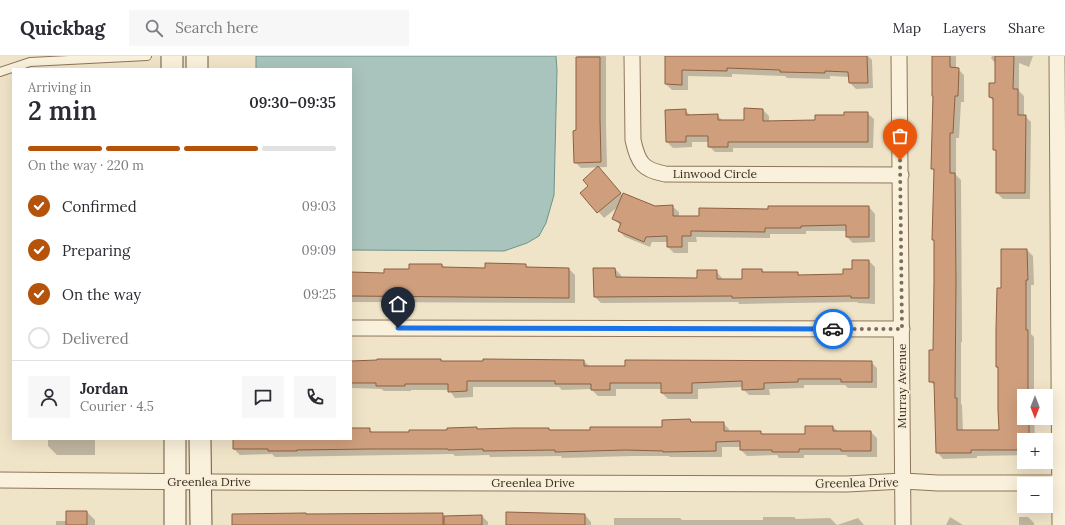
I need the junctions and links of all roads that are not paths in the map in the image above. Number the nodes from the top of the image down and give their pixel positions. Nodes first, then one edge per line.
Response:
1 (147, 56) edge
2 (172, 56) edge
3 (197, 56) edge
4 (632, 56) edge
5 (899, 56) edge
6 (1057, 56) edge
7 (172, 68) edge
8 (197, 68) edge
9 (0, 72) edge
10 (900, 175) junction
11 (352, 328) edge
12 (902, 329) junction
13 (175, 440) edge
14 (200, 440) edge
15 (0, 480) edge
16 (903, 481) junction
17 (175, 482) junction
18 (201, 482) junction
19 (1063, 483) edge
20 (175, 525) edge
21 (201, 525) edge
22 (903, 525) edge
23 (1060, 525) edge

1 - 9 lane
2 - 7 main road
3 - 8 main road
4 - 10 street, Linwood Circle
5 - 10 street, Murray Avenue
6 - 19 street
10 - 12 street, Murray Avenue
11 - 12 street
12 - 16 street, Murray Avenue
13 - 17 main road
14 - 18 main road
15 - 17 street, Greenlea Drive
16 - 18 street, Greenlea Drive
16 - 19 street, Greenlea Drive
16 - 22 street, Murray Avenue
17 - 18 street, Greenlea Drive
17 - 20 main road
18 - 21 main road
19 - 23 street

